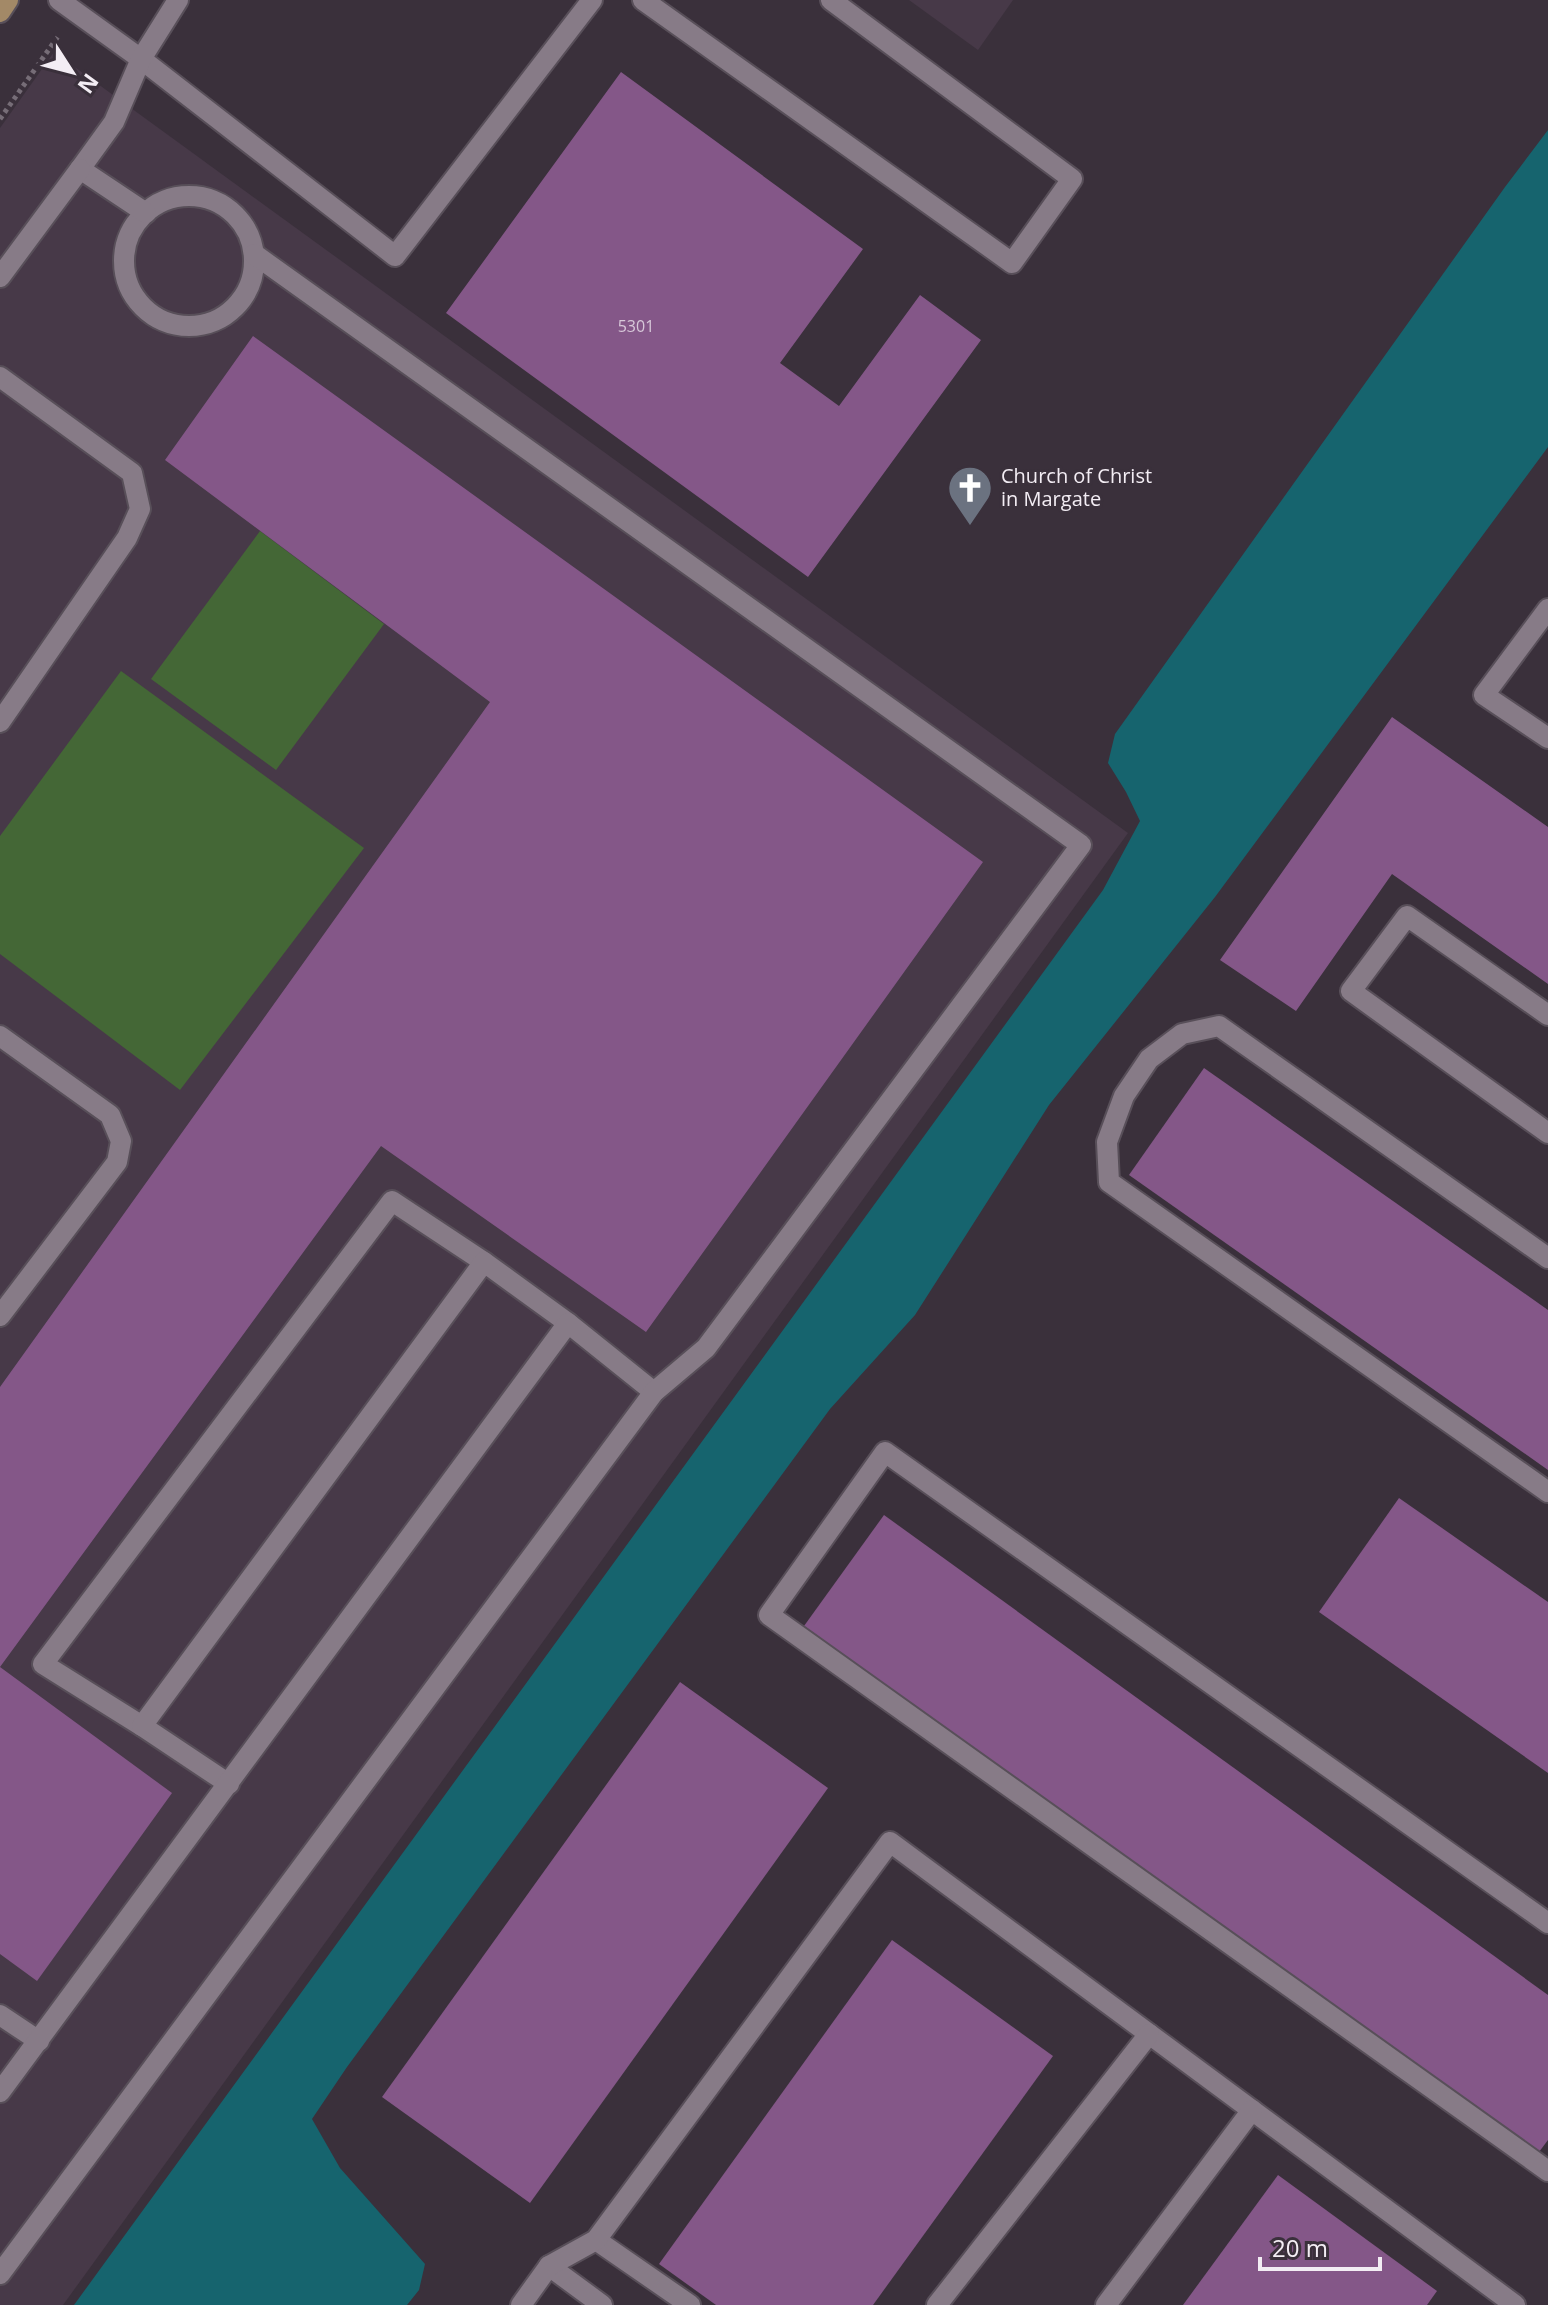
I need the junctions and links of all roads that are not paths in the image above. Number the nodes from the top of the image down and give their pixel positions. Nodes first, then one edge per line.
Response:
1 (8, 0) edge
2 (178, 0) edge
3 (592, 0) edge
4 (643, 0) edge
5 (831, 0) edge
6 (67, 6) edge
7 (0, 12) edge
8 (141, 59) junction
9 (80, 169) junction
10 (146, 213) junction
11 (254, 254) junction
12 (0, 277) edge
13 (0, 377) edge
14 (1548, 609) edge
15 (0, 722) edge
16 (1548, 738) edge
17 (1548, 1015) edge
18 (0, 1036) edge
19 (1548, 1133) edge
20 (1548, 1258) edge
21 (484, 1262) junction
22 (0, 1316) edge
23 (568, 1323) junction
24 (654, 1392) junction
25 (1548, 1492) edge
26 (142, 1726) junction
27 (229, 1784) junction
28 (1548, 1923) edge
29 (0, 2015) edge
30 (1149, 2034) junction
31 (39, 2041) junction
32 (0, 2092) edge
33 (1252, 2110) junction
34 (1548, 2171) edge
35 (596, 2240) junction
36 (549, 2266) junction
37 (0, 2274) edge
38 (1513, 2304) edge
39 (521, 2305) edge
40 (602, 2305) edge
41 (690, 2305) edge
42 (937, 2305) edge
43 (1106, 2305) edge

1 - 7 main road
2 - 8 lane
3 - 8 lane
4 - 5 lane
6 - 8 lane
8 - 9 lane
9 - 10 lane
9 - 12 lane
10 - 11 lane
10 - 11 lane
11 - 24 lane
13 - 15 lane
14 - 16 lane
17 - 19 lane
18 - 22 lane
20 - 25 lane
21 - 23 lane
21 - 26 lane
21 - 26 lane
23 - 24 lane
23 - 27 lane
24 - 37 lane
26 - 27 lane
27 - 31 lane
28 - 34 lane
29 - 31 lane
30 - 33 lane
30 - 35 lane
30 - 42 lane
31 - 32 lane
33 - 38 lane
33 - 43 lane
35 - 36 lane
35 - 41 lane
36 - 39 lane
36 - 40 lane

